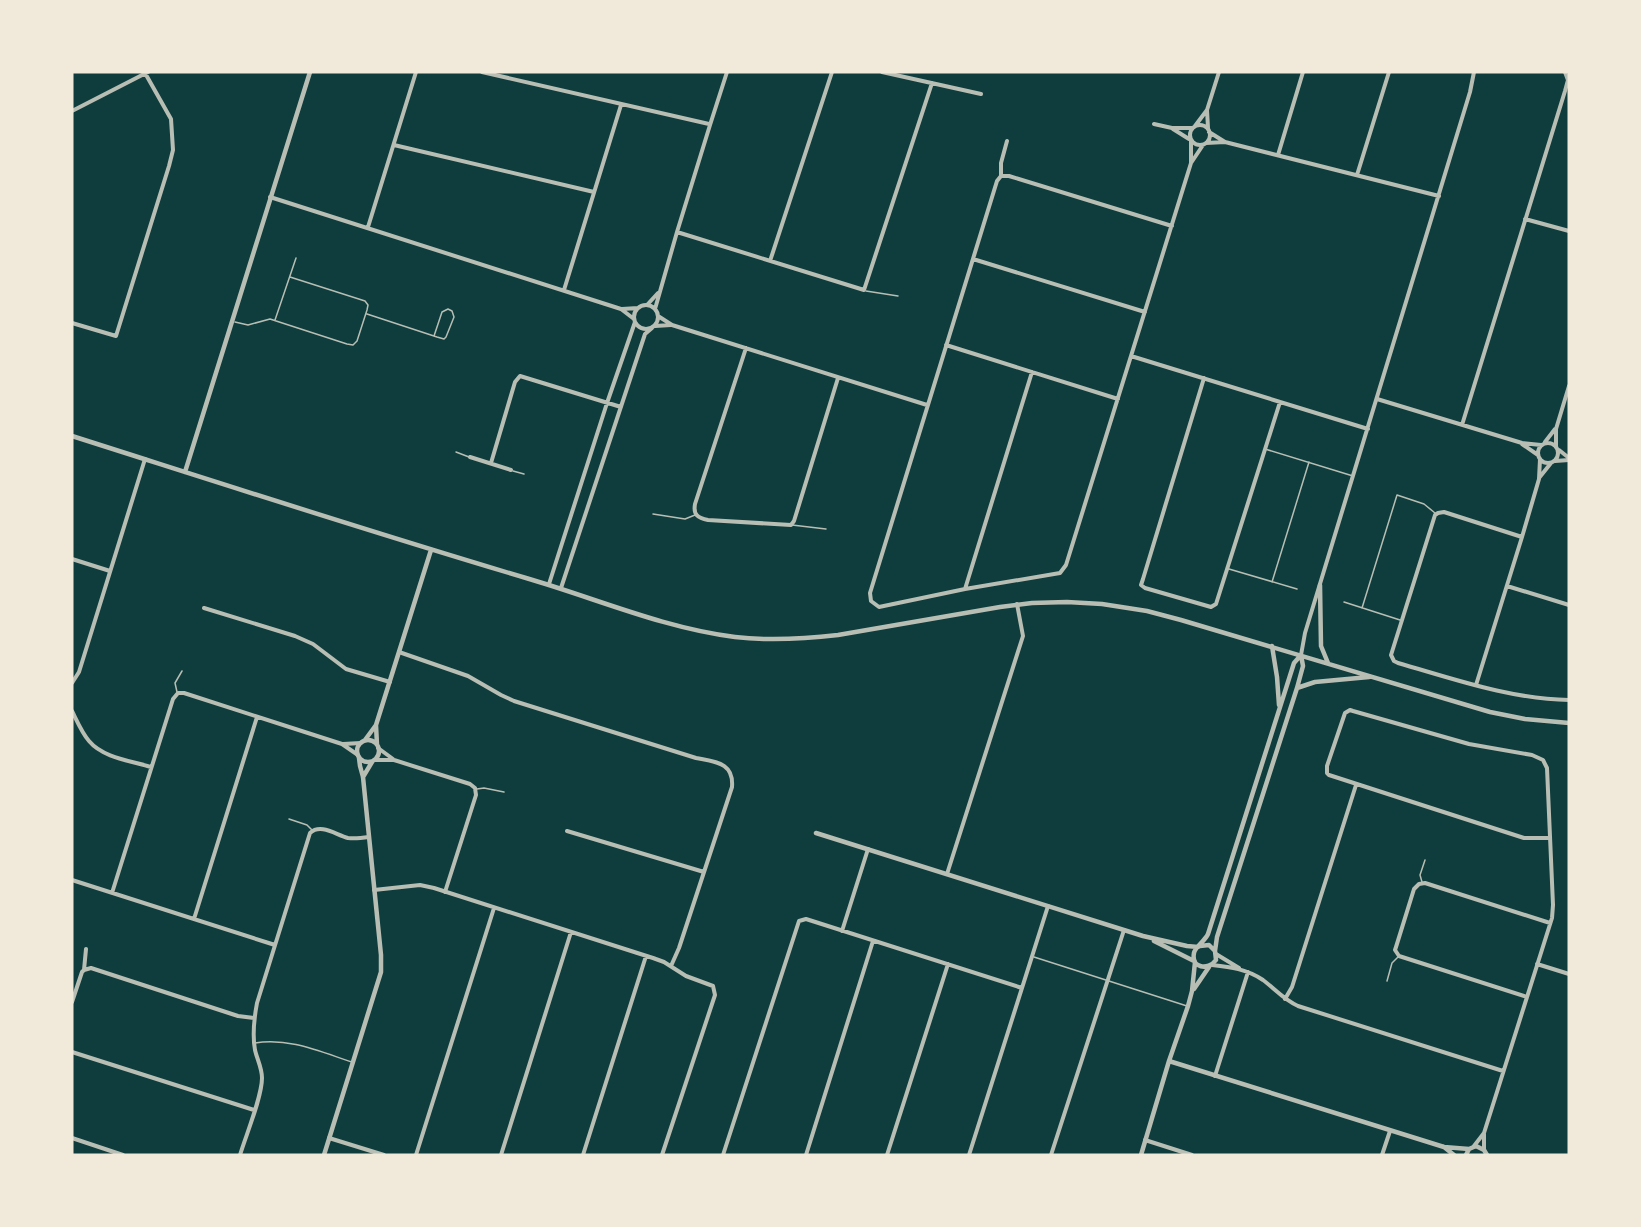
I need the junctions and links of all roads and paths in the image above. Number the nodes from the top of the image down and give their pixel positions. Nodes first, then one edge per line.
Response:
1 (310, 72) edge
2 (416, 72) edge
3 (482, 72) edge
4 (727, 72) edge
5 (832, 72) edge
6 (882, 72) edge
7 (1219, 72) edge
8 (1304, 72) edge
9 (1389, 72) edge
10 (1474, 72) edge
11 (1565, 72) edge
12 (147, 73) edge
13 (932, 83) junction
14 (981, 94) dead end
15 (621, 105) junction
16 (1207, 110) junction
17 (72, 111) edge
18 (710, 124) junction
19 (1154, 124) dead end
20 (1194, 127) junction
21 (1172, 128) junction
22 (1208, 130) junction
23 (1191, 140) junction
24 (1007, 141) dead end
25 (1225, 141) junction
26 (1204, 144) junction
27 (394, 145) junction
28 (1278, 155) junction
29 (1191, 163) junction
30 (1357, 175) junction
31 (1001, 176) junction
32 (594, 192) junction
33 (1439, 196) junction
34 (270, 197) junction
35 (1526, 219) junction
36 (1172, 226) junction
37 (368, 227) junction
38 (677, 231) junction
39 (1569, 231) edge
40 (296, 258) dead end
41 (973, 259) junction
42 (770, 261) junction
43 (290, 277) junction
44 (564, 290) junction
45 (864, 290) junction
46 (659, 292) junction
47 (898, 296) dead end
48 (646, 305) junction
49 (639, 308) junction
50 (621, 309) junction
51 (655, 309) junction
52 (1145, 312) junction
53 (366, 313) junction
54 (658, 316) junction
55 (635, 320) junction
56 (232, 321) junction
57 (275, 321) junction
58 (72, 323) edge
59 (672, 325) junction
60 (653, 327) junction
61 (434, 336) junction
62 (946, 345) junction
63 (746, 348) junction
64 (1131, 356) junction
65 (1032, 372) junction
66 (838, 378) junction
67 (1204, 378) junction
68 (1569, 386) edge
69 (1118, 399) junction
70 (1377, 399) junction
71 (1280, 402) junction
72 (607, 403) junction
73 (928, 405) junction
74 (621, 407) junction
75 (1462, 425) junction
76 (1368, 429) junction
77 (1556, 429) junction
78 (72, 436) edge
79 (1522, 443) junction
80 (1543, 444) junction
81 (1557, 448) junction
82 (1265, 449) junction
83 (456, 452) dead end
84 (470, 457) joint
85 (1539, 458) junction
86 (145, 459) junction
87 (1569, 459) edge
88 (1309, 462) junction
89 (1553, 462) junction
90 (491, 463) junction
91 (511, 470) joint
92 (185, 472) junction
93 (524, 474) dead end
94 (1353, 476) junction
95 (1539, 479) junction
96 (652, 514) dead end
97 (1436, 514) junction
98 (695, 515) junction
99 (791, 525) junction
100 (826, 529) dead end
101 (1522, 537) junction
102 (432, 550) junction
103 (72, 559) edge
104 (1228, 569) junction
105 (110, 572) junction
106 (1272, 582) junction
107 (549, 584) junction
108 (1320, 585) junction
109 (1507, 586) junction
110 (561, 588) junction
111 (965, 589) junction
112 (1297, 589) dead end
113 (1344, 602) dead end
114 (1017, 604) junction
115 (1569, 605) edge
116 (204, 608) dead end
117 (1362, 608) junction
118 (1402, 620) junction
119 (1272, 646) junction
120 (399, 652) junction
121 (1301, 655) junction
122 (1328, 663) junction
123 (182, 671) dead end
124 (1372, 677) junction
125 (390, 682) junction
126 (72, 683) edge
127 (1476, 685) junction
128 (1297, 688) junction
129 (178, 693) junction
130 (1569, 700) edge
131 (72, 711) edge
132 (1279, 711) junction
133 (257, 717) junction
134 (1569, 723) edge
135 (376, 725) junction
136 (363, 742) junction
137 (342, 744) junction
138 (377, 746) junction
139 (358, 756) junction
140 (394, 760) junction
141 (373, 761) junction
142 (151, 767) junction
143 (363, 777) junction
144 (1356, 785) junction
145 (476, 790) junction
146 (504, 792) dead end
147 (290, 819) dead end
148 (313, 831) junction
149 (567, 831) dead end
150 (816, 833) dead end
151 (369, 837) junction
152 (1550, 838) junction
153 (868, 849) junction
154 (1425, 860) dead end
155 (704, 872) junction
156 (947, 874) junction
157 (72, 880) edge
158 (1422, 883) junction
159 (374, 890) junction
160 (445, 892) junction
161 (112, 893) junction
162 (1048, 906) junction
163 (494, 908) junction
164 (194, 919) junction
165 (1550, 923) junction
166 (1124, 930) junction
167 (842, 931) junction
168 (571, 932) junction
169 (1143, 936) junction
170 (873, 941) junction
171 (275, 945) junction
172 (1199, 946) junction
173 (86, 949) dead end
174 (1216, 953) junction
175 (646, 956) junction
176 (1398, 956) junction
177 (1032, 957) junction
178 (1195, 961) junction
179 (948, 964) junction
180 (1537, 964) junction
181 (671, 966) junction
182 (1210, 966) junction
183 (1240, 969) junction
184 (84, 970) junction
185 (1248, 972) junction
186 (1569, 974) edge
187 (1109, 981) junction
188 (1387, 981) dead end
189 (1022, 988) junction
190 (1192, 991) junction
191 (1527, 997) junction
192 (1285, 999) junction
193 (72, 1002) edge
194 (1188, 1006) junction
195 (254, 1018) junction
196 (254, 1043) junction
197 (72, 1052) edge
198 (1169, 1061) junction
199 (353, 1062) junction
200 (1503, 1071) junction
201 (1215, 1076) junction
202 (254, 1110) junction
203 (1390, 1131) junction
204 (1484, 1133) junction
205 (72, 1138) edge
206 (329, 1138) junction
207 (1145, 1140) junction
208 (1444, 1148) junction
209 (1472, 1148) junction
210 (1487, 1153) edge
211 (123, 1155) edge
212 (240, 1155) edge
213 (324, 1155) edge
214 (384, 1155) edge
215 (416, 1155) edge
216 (501, 1155) edge
217 (583, 1155) edge
218 (662, 1155) edge
219 (723, 1155) edge
220 (806, 1155) edge
221 (887, 1155) edge
222 (969, 1155) edge
223 (1051, 1155) edge
224 (1141, 1155) edge
225 (1192, 1155) edge
226 (1382, 1155) edge
227 (1454, 1155) edge
228 (1466, 1155) edge

1 - 34 street
2 - 27 street
3 - 15 street
4 - 18 street
5 - 42 street
6 - 13 street
7 - 16 street
8 - 28 street
9 - 30 street
10 - 33 street
11 - 35 street
12 - 17 street
12 - 58 street
13 - 14 street
13 - 45 street
15 - 18 street
15 - 32 street
16 - 20 street
16 - 22 street
18 - 38 street
19 - 21 street
20 - 21 street
20 - 22 street
20 - 23 street
21 - 23 street
22 - 25 street
22 - 26 street
23 - 26 street
23 - 29 street
24 - 31 street
25 - 26 street
25 - 28 street
26 - 29 street
27 - 32 street
27 - 37 street
28 - 30 street
29 - 36 street
30 - 33 street
31 - 36 street
31 - 41 street
32 - 44 street
33 - 70 street
34 - 37 street
34 - 56 street
35 - 39 street
35 - 75 street
36 - 52 street
37 - 44 street
38 - 42 street
38 - 46 street
40 - 43 lane
41 - 52 street
41 - 62 street
42 - 45 street
43 - 53 lane
43 - 57 lane
44 - 50 street
45 - 47 lane
46 - 48 street
46 - 51 street
48 - 49 street
48 - 51 street
49 - 50 street
49 - 55 street
50 - 55 street
51 - 54 street
52 - 64 street
53 - 57 lane
53 - 61 lane
54 - 59 street
54 - 60 street
55 - 60 street
55 - 72 street
56 - 57 lane
56 - 92 street
59 - 60 street
59 - 63 street
60 - 74 street
61 - 61 lane
62 - 65 street
62 - 73 street
63 - 66 street
63 - 98 street
64 - 67 street
64 - 69 street
65 - 69 street
65 - 111 street
66 - 73 street
66 - 99 street
67 - 71 street
67 - 104 street
68 - 77 street
69 - 111 street
70 - 75 street
70 - 76 street
71 - 76 street
71 - 82 street
72 - 74 street
72 - 90 street
72 - 107 street
73 - 111 street
74 - 110 street
75 - 79 street
76 - 94 street
77 - 80 street
77 - 81 street
78 - 86 street
79 - 80 street
79 - 85 street
80 - 81 street
80 - 85 street
81 - 87 street
81 - 89 street
82 - 88 lane
82 - 104 street
83 - 84 lane
84 - 90 street
85 - 89 street
85 - 95 street
86 - 92 street
86 - 105 street
87 - 89 street
88 - 94 lane
88 - 106 lane
89 - 95 street
90 - 91 street
91 - 93 lane
92 - 102 street
94 - 108 street
95 - 101 street
96 - 98 lane
97 - 101 street
97 - 117 lane
97 - 118 street
98 - 99 street
99 - 100 lane
101 - 109 street
102 - 107 street
102 - 120 street
103 - 105 street
104 - 106 lane
105 - 126 street
106 - 112 lane
107 - 110 street
108 - 121 street
108 - 122 street
109 - 115 street
109 - 127 street
110 - 114 street
113 - 117 lane
114 - 119 street
114 - 156 street
116 - 125 street
117 - 118 lane
118 - 127 street
119 - 121 street
119 - 132 street
120 - 125 street
120 - 155 street
121 - 122 street
121 - 128 street
121 - 132 street
122 - 124 street
123 - 129 lane
124 - 128 street
124 - 134 street
125 - 135 street
127 - 130 street
128 - 174 street
129 - 133 street
129 - 142 street
131 - 142 street
132 - 172 street
133 - 137 street
133 - 164 street
135 - 136 street
135 - 138 street
136 - 137 street
136 - 138 street
136 - 139 street
137 - 139 street
138 - 140 street
138 - 141 street
139 - 141 street
139 - 143 street
140 - 141 street
140 - 145 street
141 - 143 street
142 - 161 street
143 - 151 street
144 - 152 street
144 - 152 street
144 - 192 street
145 - 146 lane
145 - 160 street
147 - 148 lane
148 - 151 street
148 - 171 street
149 - 155 street
150 - 153 street
151 - 159 street
152 - 165 street
153 - 156 street
153 - 167 street
154 - 158 lane
155 - 181 street
156 - 162 street
157 - 161 street
158 - 165 street
158 - 176 street
159 - 160 street
159 - 199 street
160 - 163 street
161 - 164 street
162 - 166 street
162 - 177 street
163 - 168 street
163 - 215 street
164 - 171 street
165 - 180 street
166 - 169 street
166 - 187 street
167 - 170 street
167 - 219 street
168 - 175 street
168 - 216 street
169 - 172 street
169 - 178 street
170 - 179 street
170 - 220 street
171 - 195 street
172 - 174 street
172 - 178 street
173 - 184 street
174 - 182 street
174 - 183 street
175 - 181 street
175 - 217 street
176 - 188 lane
176 - 191 street
177 - 187 lane
177 - 189 street
178 - 182 street
178 - 190 street
179 - 189 street
179 - 221 street
180 - 186 street
180 - 191 street
181 - 218 street
182 - 183 street
182 - 190 street
183 - 185 street
184 - 193 street
184 - 195 street
185 - 192 street
185 - 201 street
187 - 194 lane
187 - 223 street
189 - 222 street
190 - 194 street
191 - 200 street
192 - 200 street
194 - 198 street
195 - 196 street
196 - 199 lane
196 - 202 street
197 - 202 street
198 - 201 street
198 - 207 street
199 - 206 street
200 - 204 street
201 - 203 street
202 - 212 street
203 - 208 street
203 - 226 street
204 - 209 street
204 - 210 street
205 - 211 street
206 - 213 street
206 - 214 street
207 - 224 street
207 - 225 street
208 - 209 street
208 - 227 street
209 - 210 street
209 - 228 street

